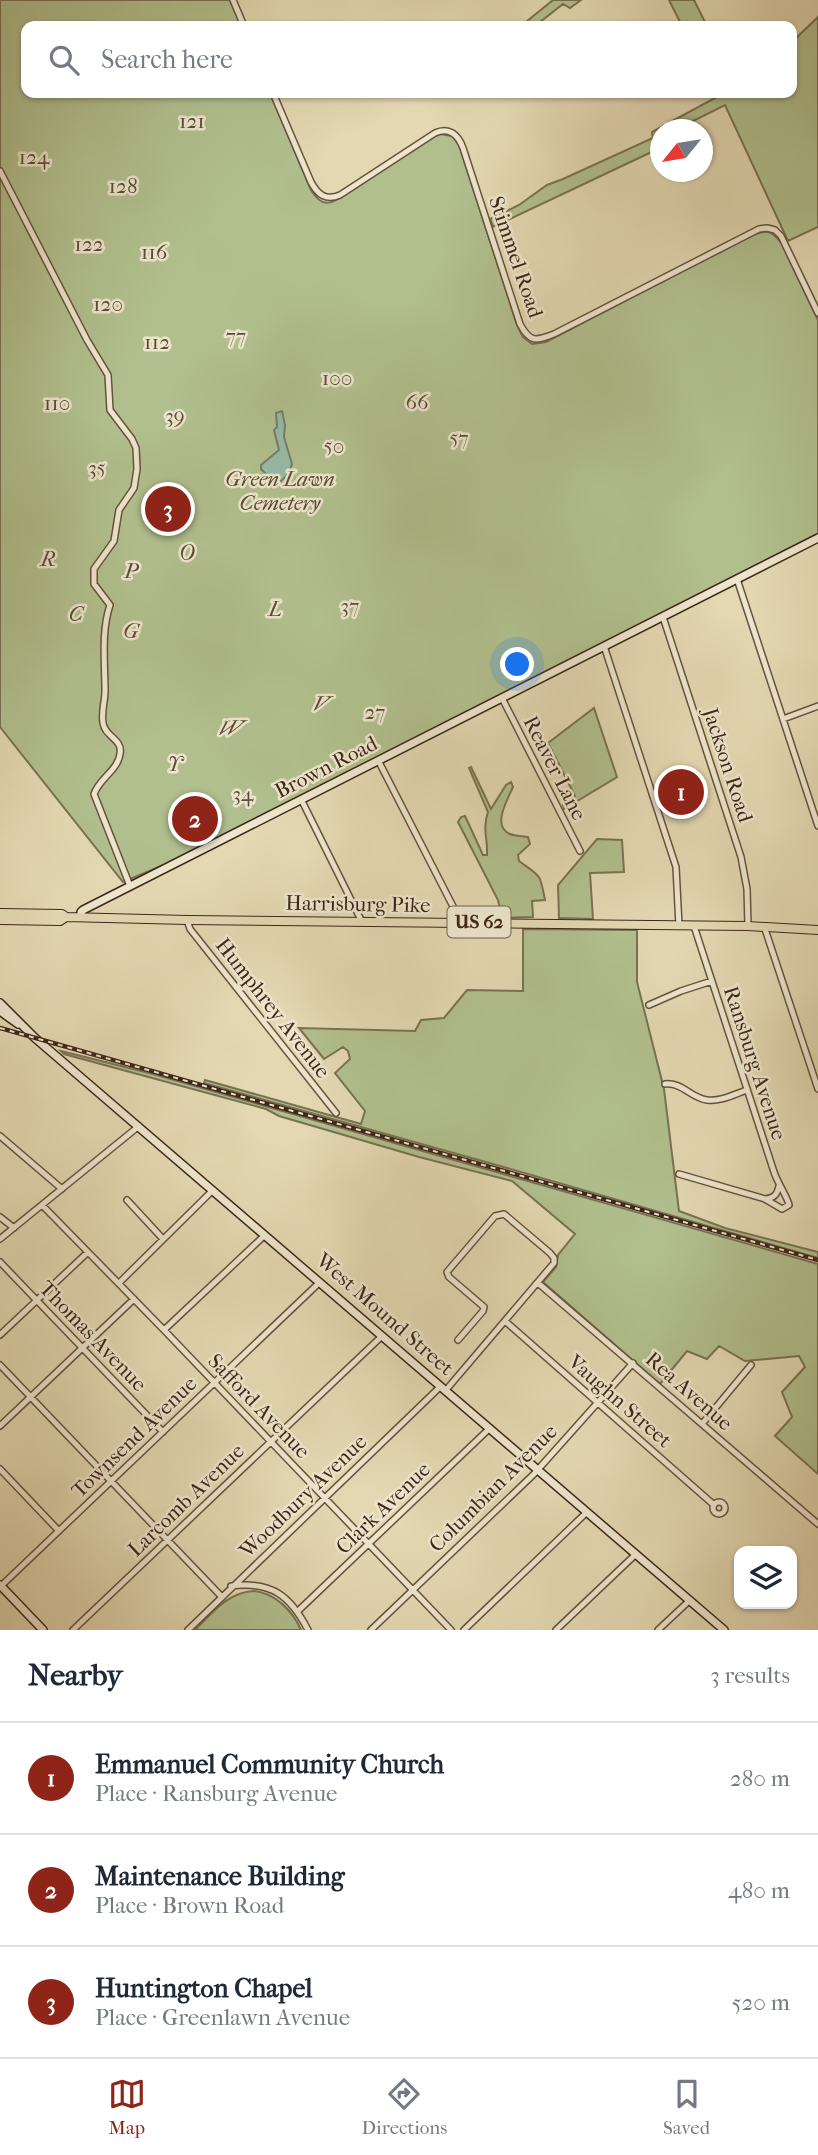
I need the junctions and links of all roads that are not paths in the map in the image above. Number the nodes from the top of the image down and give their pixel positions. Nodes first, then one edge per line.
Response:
1 (233, 0) edge
2 (242, 21) edge
3 (275, 98) edge
4 (0, 171) edge
5 (818, 313) edge
6 (818, 538) edge
7 (737, 579) junction
8 (663, 617) junction
9 (604, 646) junction
10 (502, 698) junction
11 (818, 706) edge
12 (783, 719) junction
13 (378, 761) junction
14 (301, 799) junction
15 (818, 826) edge
16 (580, 851) dead end
17 (130, 886) junction
18 (0, 913) edge
19 (66, 917) junction
20 (80, 917) junction
21 (0, 920) edge
22 (187, 920) junction
23 (362, 922) junction
24 (461, 922) junction
25 (679, 926) junction
26 (694, 926) junction
27 (748, 926) junction
28 (764, 926) junction
29 (818, 930) edge
30 (712, 981) junction
31 (0, 1003) edge
32 (649, 1005) dead end
33 (0, 1011) edge
34 (22, 1026) junction
35 (665, 1084) dead end
36 (818, 1089) edge
37 (747, 1090) junction
38 (336, 1113) dead end
39 (139, 1126) junction
40 (0, 1136) edge
41 (679, 1174) dead end
42 (779, 1186) junction
43 (62, 1189) junction
44 (213, 1190) junction
45 (765, 1199) junction
46 (127, 1200) dead end
47 (42, 1205) junction
48 (0, 1217) edge
49 (14, 1228) junction
50 (265, 1235) junction
51 (163, 1239) junction
52 (0, 1240) edge
53 (88, 1252) junction
54 (0, 1262) edge
55 (320, 1282) junction
56 (119, 1283) junction
57 (538, 1283) junction
58 (134, 1299) junction
59 (36, 1300) junction
60 (505, 1321) junction
61 (164, 1330) junction
62 (0, 1335) edge
63 (382, 1336) junction
64 (458, 1340) dead end
65 (82, 1348) junction
66 (633, 1363) junction
67 (0, 1365) edge
68 (751, 1365) dead end
69 (214, 1383) junction
70 (444, 1388) junction
71 (30, 1397) junction
72 (597, 1402) junction
73 (702, 1424) junction
74 (0, 1426) edge
75 (490, 1428) junction
76 (163, 1432) junction
77 (271, 1442) junction
78 (0, 1469) edge
79 (538, 1470) junction
80 (111, 1481) junction
81 (324, 1498) junction
82 (714, 1505) dead end
83 (587, 1512) junction
84 (818, 1524) edge
85 (59, 1531) junction
86 (167, 1540) junction
87 (369, 1544) junction
88 (636, 1554) junction
89 (1, 1586) edge
90 (231, 1586) junction
91 (413, 1590) junction
92 (221, 1596) junction
93 (689, 1601) junction
94 (298, 1611) junction
95 (43, 1630) edge
96 (73, 1630) edge
97 (188, 1630) edge
98 (308, 1630) edge
99 (371, 1630) edge
100 (451, 1630) edge
101 (464, 1630) edge
102 (556, 1630) edge
103 (658, 1630) edge
104 (724, 1630) edge

1 - 2 street
3 - 5 street, Stimmel Road
4 - 17 street
6 - 7 main road, Brown Road
7 - 8 main road, Brown Road
7 - 12 street
8 - 9 main road, Brown Road
8 - 27 street, Jackson Road
9 - 10 main road, Brown Road
9 - 25 street
10 - 13 main road, Brown Road
10 - 16 street, Reaver Lane
11 - 12 street
12 - 15 street
13 - 14 main road, Brown Road
13 - 24 street
14 - 17 main road, Brown Road
14 - 23 street
17 - 20 main road, Brown Road
18 - 19 main road, Harrisburg Pike / US 62
19 - 20 main road, Harrisburg Pike / US 62
19 - 21 main road, Harrisburg Pike / US 62
20 - 22 main road, Harrisburg Pike / US 62
22 - 23 main road, Harrisburg Pike / US 62
22 - 38 street, Humphrey Avenue
23 - 24 main road, Harrisburg Pike / US 62
24 - 25 main road, Harrisburg Pike / US 62
25 - 26 main road, Harrisburg Pike / US 62
26 - 27 main road, Harrisburg Pike / US 62
26 - 30 street, Ransburg Avenue
27 - 28 main road, Harrisburg Pike / US 62
28 - 29 main road, Harrisburg Pike / US 62
28 - 36 street
30 - 32 street
30 - 37 street, Ransburg Avenue
31 - 34 main road, West Mound Street
33 - 34 main road, West Mound Street
34 - 39 main road, West Mound Street
35 - 37 street
37 - 42 street, Ransburg Avenue
39 - 43 street
39 - 44 main road, West Mound Street
40 - 43 street
41 - 45 street
42 - 45 street
42 - 45 street, Ransburg Avenue
43 - 47 street
44 - 50 main road, West Mound Street
44 - 51 street
46 - 51 street
47 - 49 street
47 - 53 street, Safford Avenue
48 - 49 street
49 - 52 street
50 - 55 main road, West Mound Street
50 - 61 street
51 - 56 street
53 - 56 street, Safford Avenue
53 - 59 street
54 - 59 street, Thomas Avenue
55 - 63 main road, West Mound Street
55 - 69 street, Townsend Avenue
56 - 58 street, Safford Avenue
57 - 60 street, Woodbury Avenue
57 - 64 street, Woodbury Avenue
57 - 66 street, Rea Avenue
58 - 61 street, Safford Avenue
58 - 65 street
59 - 62 street
59 - 65 street, Thomas Avenue
60 - 70 street, Woodbury Avenue
60 - 72 street, Vaughn Street
61 - 69 street, Safford Avenue
63 - 70 main road, West Mound Street
63 - 77 street, Larcomb Avenue
65 - 71 street
65 - 76 street, Thomas Avenue
66 - 72 street, Columbian Avenue
66 - 73 street, Rea Avenue
67 - 71 street
68 - 73 street
69 - 76 street, Townsend Avenue
69 - 77 street, Safford Avenue
70 - 75 main road, West Mound Street
70 - 81 street, Woodbury Avenue
71 - 74 street
71 - 80 street
72 - 79 street, Columbian Avenue
72 - 82 street, Vaughn Street
73 - 84 street, Rea Avenue
75 - 79 main road, West Mound Street
75 - 87 street, Clark Avenue
76 - 80 street, Townsend Avenue
77 - 81 street, Safford Avenue
77 - 86 street, Larcomb Avenue
78 - 85 street
79 - 83 main road, West Mound Street
79 - 91 street, Columbian Avenue
80 - 85 street, Townsend Avenue
80 - 86 street
81 - 87 street, Safford Avenue
81 - 90 street, Woodbury Avenue
83 - 88 main road, West Mound Street
83 - 101 street
85 - 89 street, Townsend Avenue
86 - 92 street
86 - 96 street, Larcomb Avenue
87 - 91 street, Safford Avenue
87 - 94 street, Clark Avenue
88 - 93 main road, West Mound Street
88 - 102 street
89 - 95 main road
90 - 92 street, Woodbury Avenue
90 - 94 street
91 - 99 street, Columbian Avenue
91 - 100 street, Safford Avenue
92 - 97 street, Woodbury Avenue
93 - 103 street
93 - 104 main road, West Mound Street
94 - 98 street

